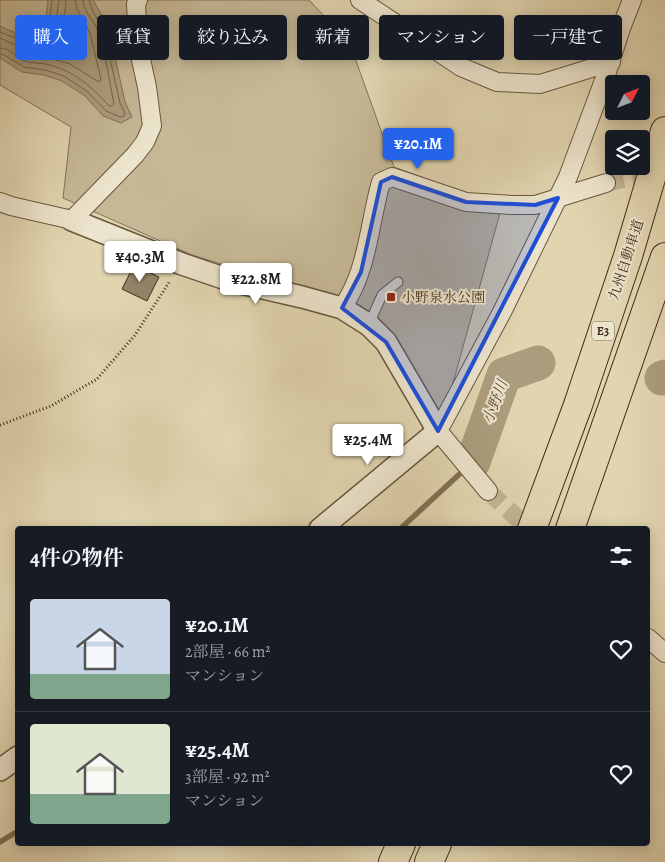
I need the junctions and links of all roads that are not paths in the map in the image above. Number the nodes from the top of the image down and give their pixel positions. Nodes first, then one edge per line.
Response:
1 (138, 0) edge
2 (360, 0) edge
3 (632, 0) edge
4 (611, 62) junction
5 (665, 131) edge
6 (606, 184) tunnel mouth
7 (558, 198) junction
8 (0, 202) edge
9 (72, 220) junction
10 (665, 257) edge
11 (398, 282) dead end
12 (342, 308) junction
13 (369, 324) junction
14 (438, 431) junction
15 (488, 491) tunnel mouth
16 (324, 526) edge
17 (533, 526) edge
18 (571, 526) edge
19 (650, 640) edge
20 (665, 653) edge
21 (15, 760) edge
22 (0, 770) edge
23 (400, 846) edge
24 (436, 846) edge
25 (392, 862) edge
26 (429, 862) edge

1 - 9 street
2 - 4 street
3 - 4 street
4 - 7 street
5 - 17 highway, 九州自動車道 / E3
6 - 7 street
7 - 12 street
7 - 14 street
8 - 9 street
9 - 12 street
10 - 18 highway
11 - 13 lane
12 - 13 street
13 - 14 street
14 - 15 street
14 - 16 street
19 - 20 street
21 - 22 street
23 - 25 highway
24 - 26 highway

